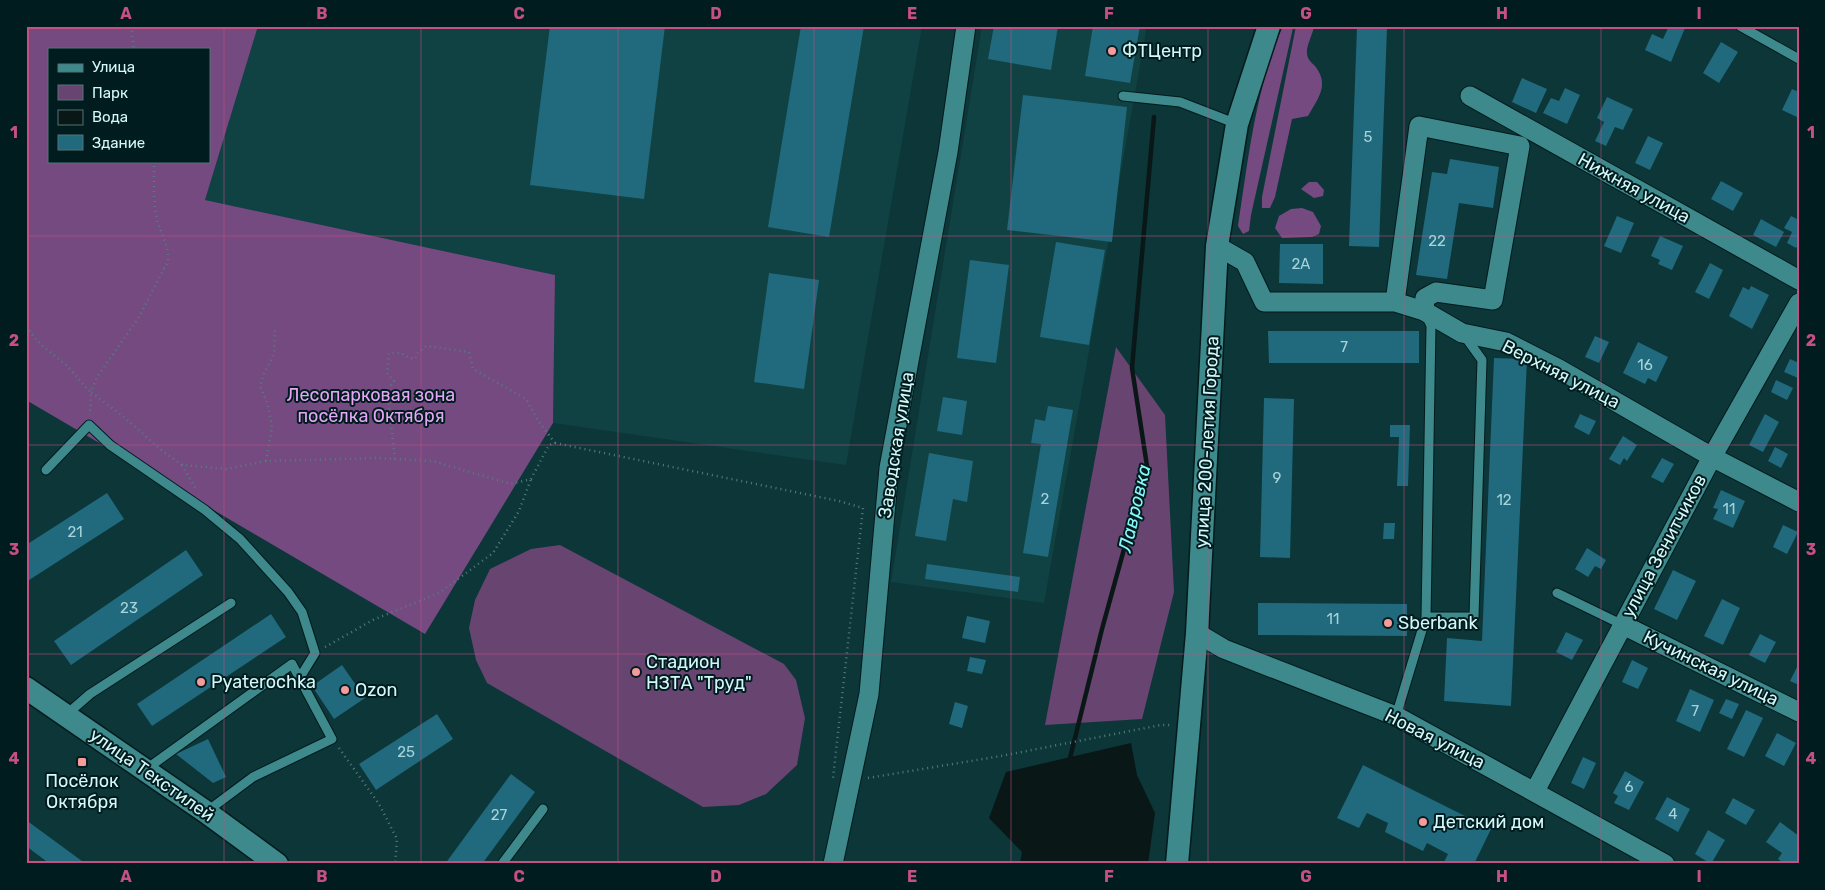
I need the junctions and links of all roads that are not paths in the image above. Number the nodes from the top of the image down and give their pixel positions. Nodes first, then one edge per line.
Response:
1 (966, 26) edge
2 (1269, 26) edge
3 (1740, 26) edge
4 (1799, 59) edge
5 (1123, 96) dead end
6 (1470, 96) dead end
7 (1237, 124) junction
8 (1217, 246) junction
9 (1799, 280) edge
10 (1395, 302) junction
11 (1799, 303) edge
12 (1424, 311) junction
13 (1462, 333) junction
14 (1712, 457) junction
15 (46, 470) dead end
16 (1799, 502) edge
17 (1557, 593) dead end
18 (231, 603) dead end
19 (1426, 617) junction
20 (1623, 625) junction
21 (1197, 632) junction
22 (300, 679) junction
23 (26, 688) edge
24 (1799, 712) edge
25 (66, 716) junction
26 (1396, 716) junction
27 (144, 770) junction
28 (1534, 791) junction
29 (543, 809) dead end
30 (206, 812) junction
31 (277, 864) edge
32 (502, 864) edge
33 (833, 864) edge
34 (1177, 864) edge
35 (1665, 864) edge

1 - 33 street, Заводская улица
2 - 7 street, улица 200-летия Города
3 - 4 lane
5 - 7 lane
6 - 9 street, Нижняя улица
7 - 8 street, улица 200-летия Города
8 - 10 street, Верхняя улица
8 - 21 street, улица 200-летия Города
10 - 12 street, Верхняя улица
10 - 12 street
11 - 14 street, улица Зенитчиков
12 - 13 street, Верхняя улица
12 - 19 lane
13 - 14 street, Верхняя улица
13 - 19 lane
14 - 16 street, Верхняя улица
14 - 20 street, улица Зенитчиков
15 - 22 lane
17 - 20 lane
18 - 25 lane
19 - 26 lane
20 - 24 street, Кучинская улица
20 - 28 street, улица Зенитчиков
21 - 26 street, Новая улица
21 - 34 street, улица 200-летия Города
22 - 27 lane
22 - 30 lane
23 - 25 street, улица Текстилей
25 - 27 street, улица Текстилей
26 - 28 street, Новая улица
27 - 30 street, улица Текстилей
28 - 35 street, Новая улица
29 - 32 lane
30 - 31 street, улица Текстилей

